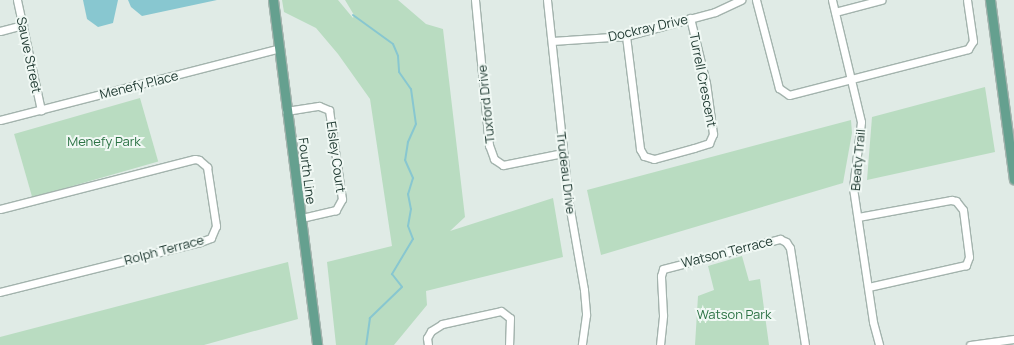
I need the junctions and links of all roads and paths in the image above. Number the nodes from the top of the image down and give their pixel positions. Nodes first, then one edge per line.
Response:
1 (17, 0) edge
2 (273, 0) edge
3 (475, 0) edge
4 (546, 0) edge
5 (741, 0) edge
6 (756, 0) edge
7 (832, 0) edge
8 (881, 0) edge
9 (967, 0) edge
10 (990, 0) edge
11 (835, 12) junction
12 (690, 18) junction
13 (23, 25) junction
14 (0, 31) edge
15 (626, 36) junction
16 (552, 42) junction
17 (277, 49) junction
18 (851, 79) junction
19 (41, 110) junction
20 (286, 111) junction
21 (0, 120) edge
22 (563, 154) junction
23 (1014, 180) edge
24 (0, 209) edge
25 (858, 217) junction
26 (300, 218) junction
27 (868, 287) junction
28 (0, 292) edge
29 (1014, 339) edge
30 (317, 345) edge
31 (428, 345) edge
32 (509, 345) edge
33 (582, 345) edge
34 (660, 345) edge
35 (805, 345) edge
36 (879, 345) edge
37 (970, 345) edge

1 - 13 street, Sauve Street
2 - 17 main road, Fourth Line
3 - 22 street, Tuxford Drive
4 - 16 street, Trudeau Drive
5 - 12 street, Dockray Drive
6 - 18 street
7 - 11 street, Beaty Trail
8 - 11 street
9 - 18 street
10 - 23 main road
11 - 18 street, Beaty Trail
12 - 15 street, Dockray Drive
12 - 15 street, Turrell Crescent
13 - 14 street
13 - 19 street, Sauve Street
15 - 16 street, Dockray Drive
16 - 22 street, Trudeau Drive
17 - 19 street, Menefy Place
17 - 20 main road, Fourth Line
18 - 25 street, Beaty Trail
19 - 21 street, Menefy Place
20 - 26 main road, Fourth Line
20 - 26 street, Elsley Court
22 - 33 street, Trudeau Drive
24 - 28 street, Rolph Terrace
25 - 27 street, Beaty Trail
25 - 27 street
26 - 30 main road, Fourth Line
27 - 36 street, Beaty Trail
29 - 37 street
31 - 32 street
34 - 35 street, Watson Terrace

